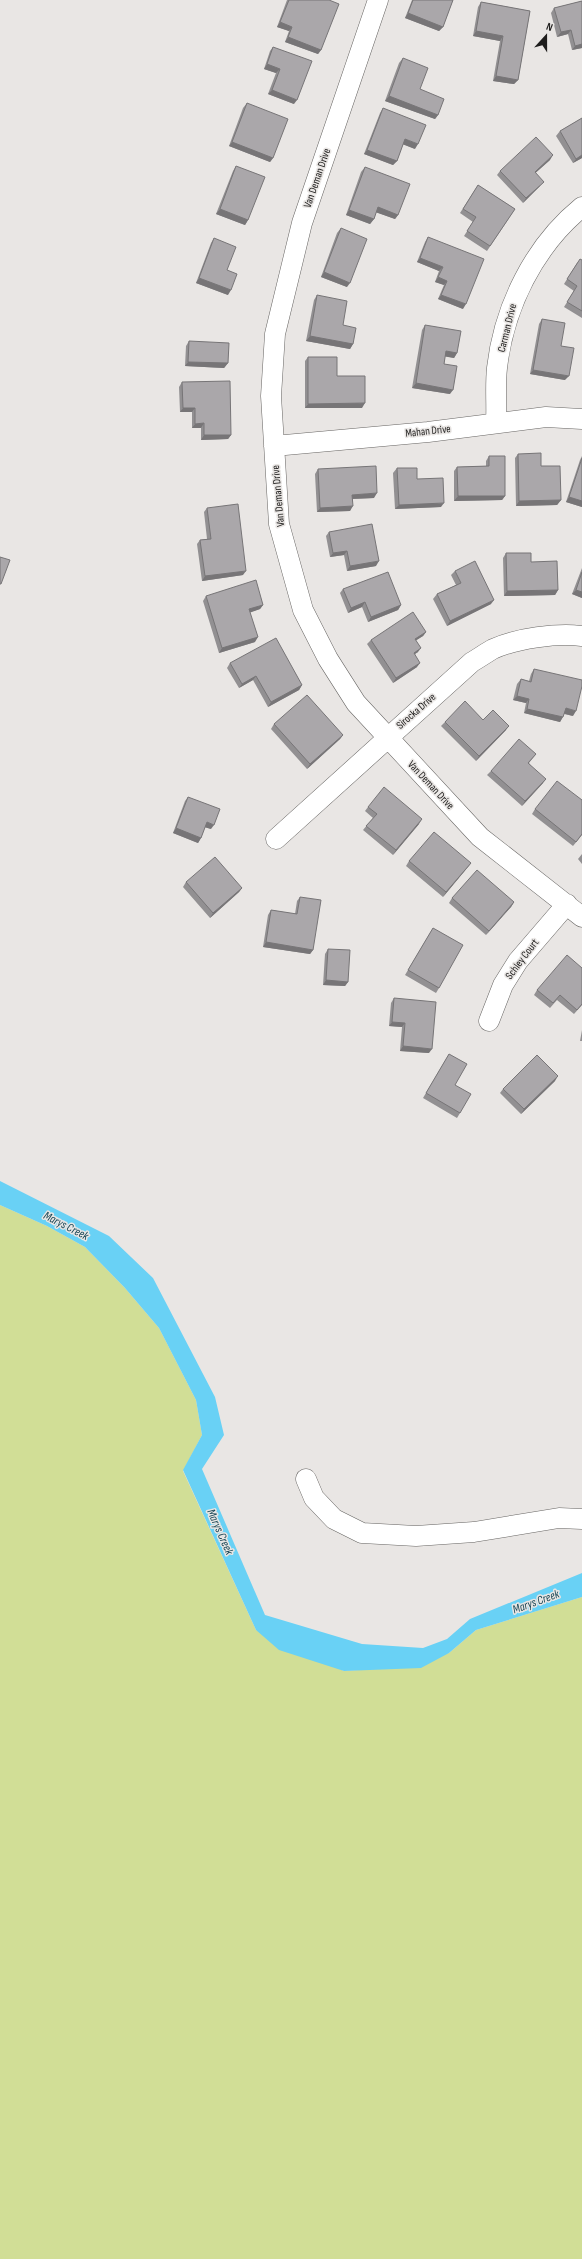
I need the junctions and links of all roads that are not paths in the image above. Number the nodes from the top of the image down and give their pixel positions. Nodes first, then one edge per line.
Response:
1 (378, 0) edge
2 (582, 207) edge
3 (582, 419) edge
4 (496, 423) junction
5 (274, 446) junction
6 (582, 636) edge
7 (387, 738) junction
8 (276, 839) dead end
9 (567, 904) junction
10 (582, 917) edge
11 (489, 1021) dead end
12 (306, 1479) dead end
13 (582, 1519) edge

1 - 5 street, Van Deman Drive
2 - 4 street, Carman Drive
3 - 4 street, Mahan Drive
4 - 5 street, Mahan Drive
5 - 7 street, Van Deman Drive
6 - 7 street, Sirocka Drive
7 - 8 street, Sirocka Drive
7 - 9 street, Van Deman Drive
9 - 10 street, Van Deman Drive
9 - 11 street, Schley Court
12 - 13 street

